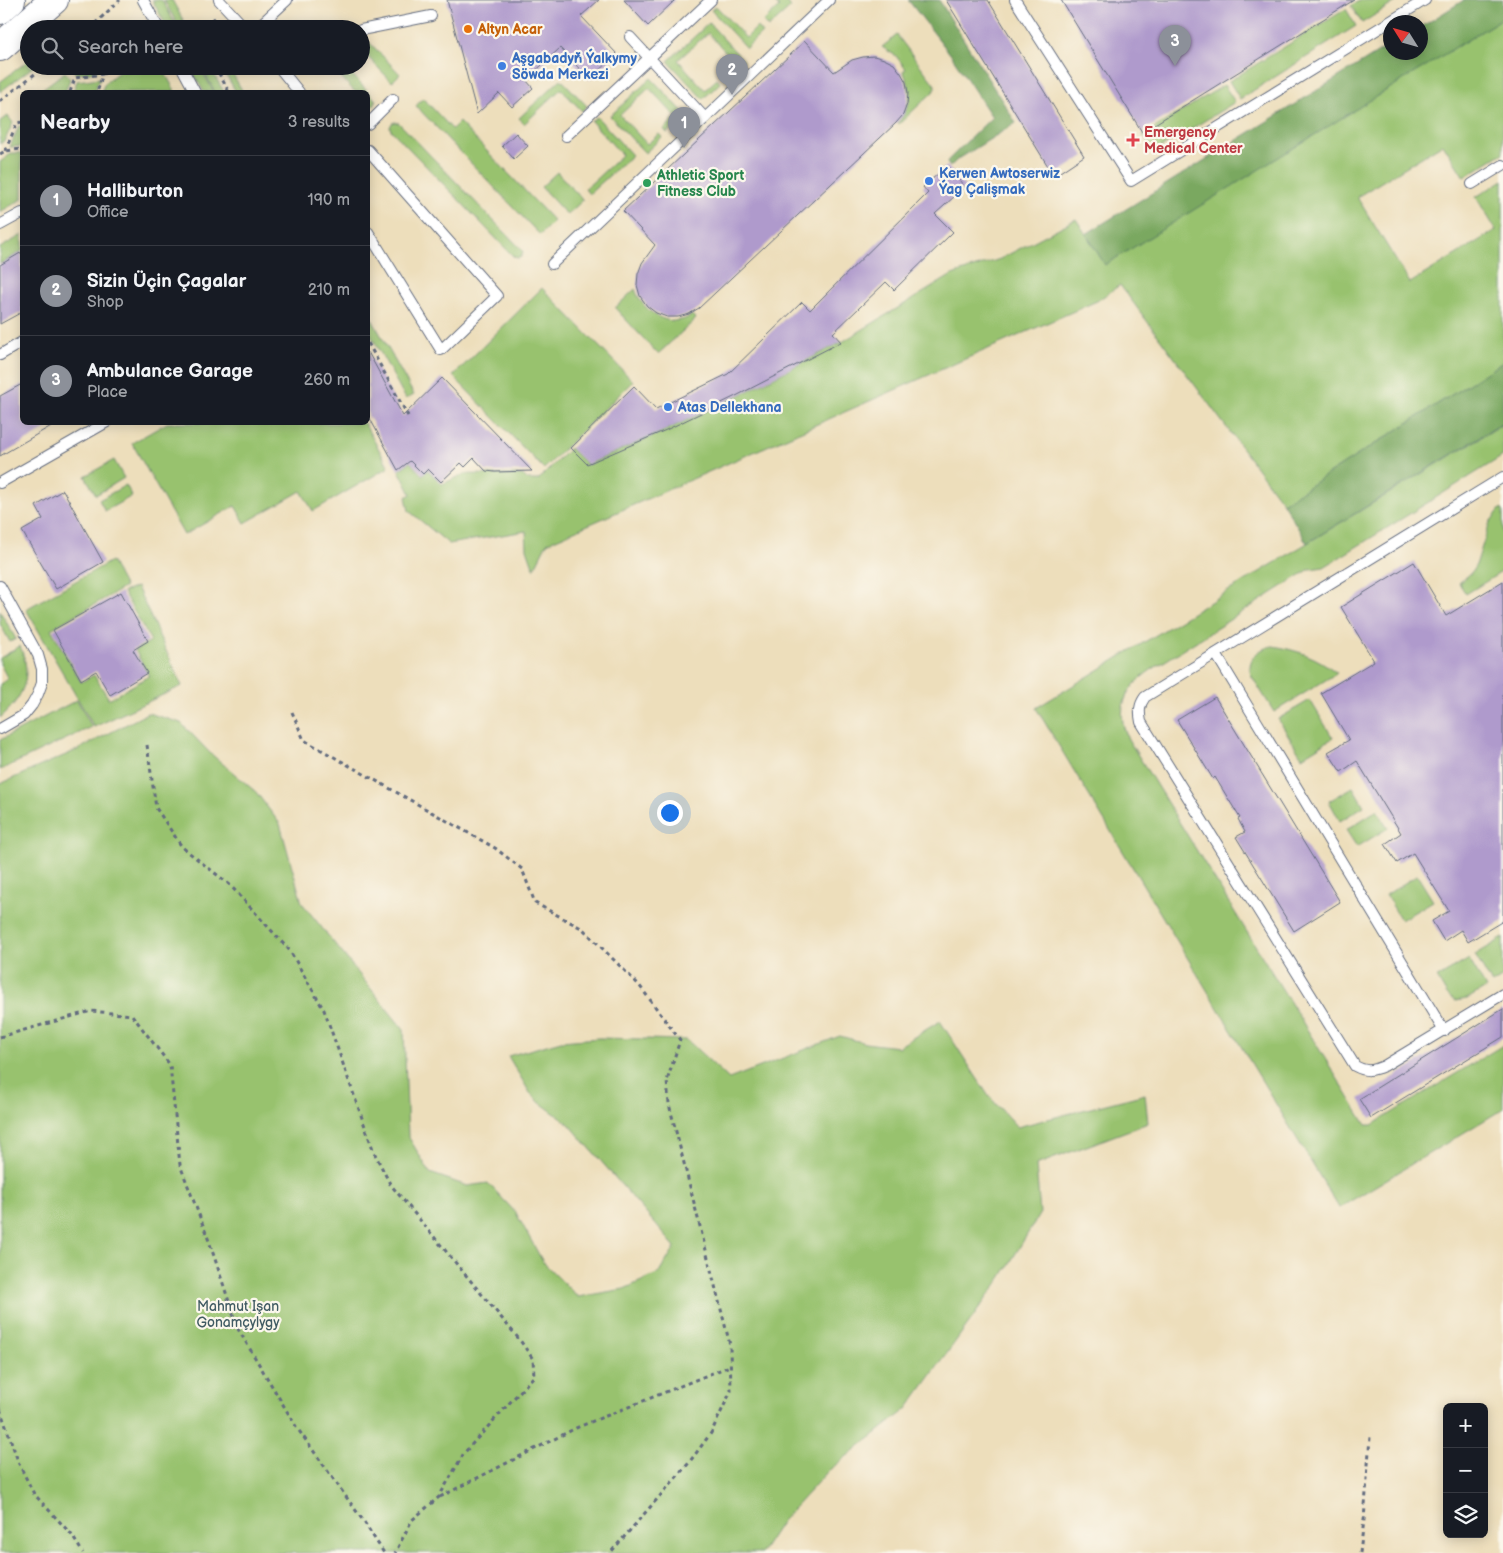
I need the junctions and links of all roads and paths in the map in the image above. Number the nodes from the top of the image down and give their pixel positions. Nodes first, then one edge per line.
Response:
1 (11, 0) edge
2 (54, 0) edge
3 (120, 0) edge
4 (143, 0) edge
5 (219, 0) edge
6 (287, 0) edge
7 (711, 0) edge
8 (829, 0) edge
9 (1015, 0) edge
10 (1425, 0) edge
11 (0, 10) edge
12 (431, 16) dead end
13 (31, 20) edge
14 (99, 20) edge
15 (155, 20) edge
16 (238, 20) edge
17 (266, 20) edge
18 (370, 28) edge
19 (20, 30) edge
20 (630, 37) dead end
21 (0, 47) edge
22 (649, 58) junction
23 (33, 75) edge
24 (97, 75) edge
25 (104, 75) edge
26 (185, 75) edge
27 (220, 75) edge
28 (285, 75) edge
29 (71, 90) edge
30 (98, 90) edge
31 (194, 90) edge
32 (228, 90) edge
33 (297, 90) edge
34 (393, 99) dead end
35 (0, 101) edge
36 (705, 118) junction
37 (20, 122) edge
38 (370, 122) edge
39 (566, 136) dead end
40 (20, 149) edge
41 (5, 151) junction
42 (370, 152) edge
43 (0, 154) edge
44 (1503, 165) edge
45 (1472, 184) dead end
46 (20, 213) edge
47 (0, 225) edge
48 (370, 235) edge
49 (552, 264) dead end
50 (20, 343) edge
51 (370, 347) edge
52 (0, 355) edge
53 (408, 416) dead end
54 (102, 425) edge
55 (1503, 477) edge
56 (0, 483) edge
57 (0, 586) edge
58 (1216, 654) junction
59 (292, 712) dead end
60 (0, 729) edge
61 (147, 745) dead end
62 (1503, 994) edge
63 (1444, 1031) junction
64 (0, 1037) edge
65 (730, 1366) junction
66 (0, 1409) edge
67 (1370, 1437) dead end
68 (439, 1497) junction
69 (83, 1553) edge
70 (384, 1553) edge
71 (394, 1553) edge
72 (610, 1553) edge
73 (1360, 1553) edge

1 - 11 main road
2 - 13 main road
3 - 14 path
4 - 15 lane
5 - 16 lane
6 - 17 lane
7 - 22 lane
8 - 36 lane
9 - 10 lane
12 - 18 lane
19 - 21 main road
20 - 22 lane
22 - 36 lane
22 - 39 lane
23 - 35 path
24 - 29 path
25 - 30 path
26 - 31 lane
27 - 32 path
28 - 33 lane
34 - 38 lane
36 - 49 lane
37 - 41 path
40 - 41 path
41 - 43 path
42 - 48 lane
44 - 45 lane
46 - 47 lane
50 - 52 lane
51 - 53 path
54 - 56 lane
55 - 58 lane
57 - 60 lane
58 - 63 lane
58 - 63 lane
59 - 65 path
61 - 68 path
62 - 63 lane
64 - 70 path
65 - 68 path
65 - 72 path
66 - 69 path
67 - 73 path
68 - 71 path

